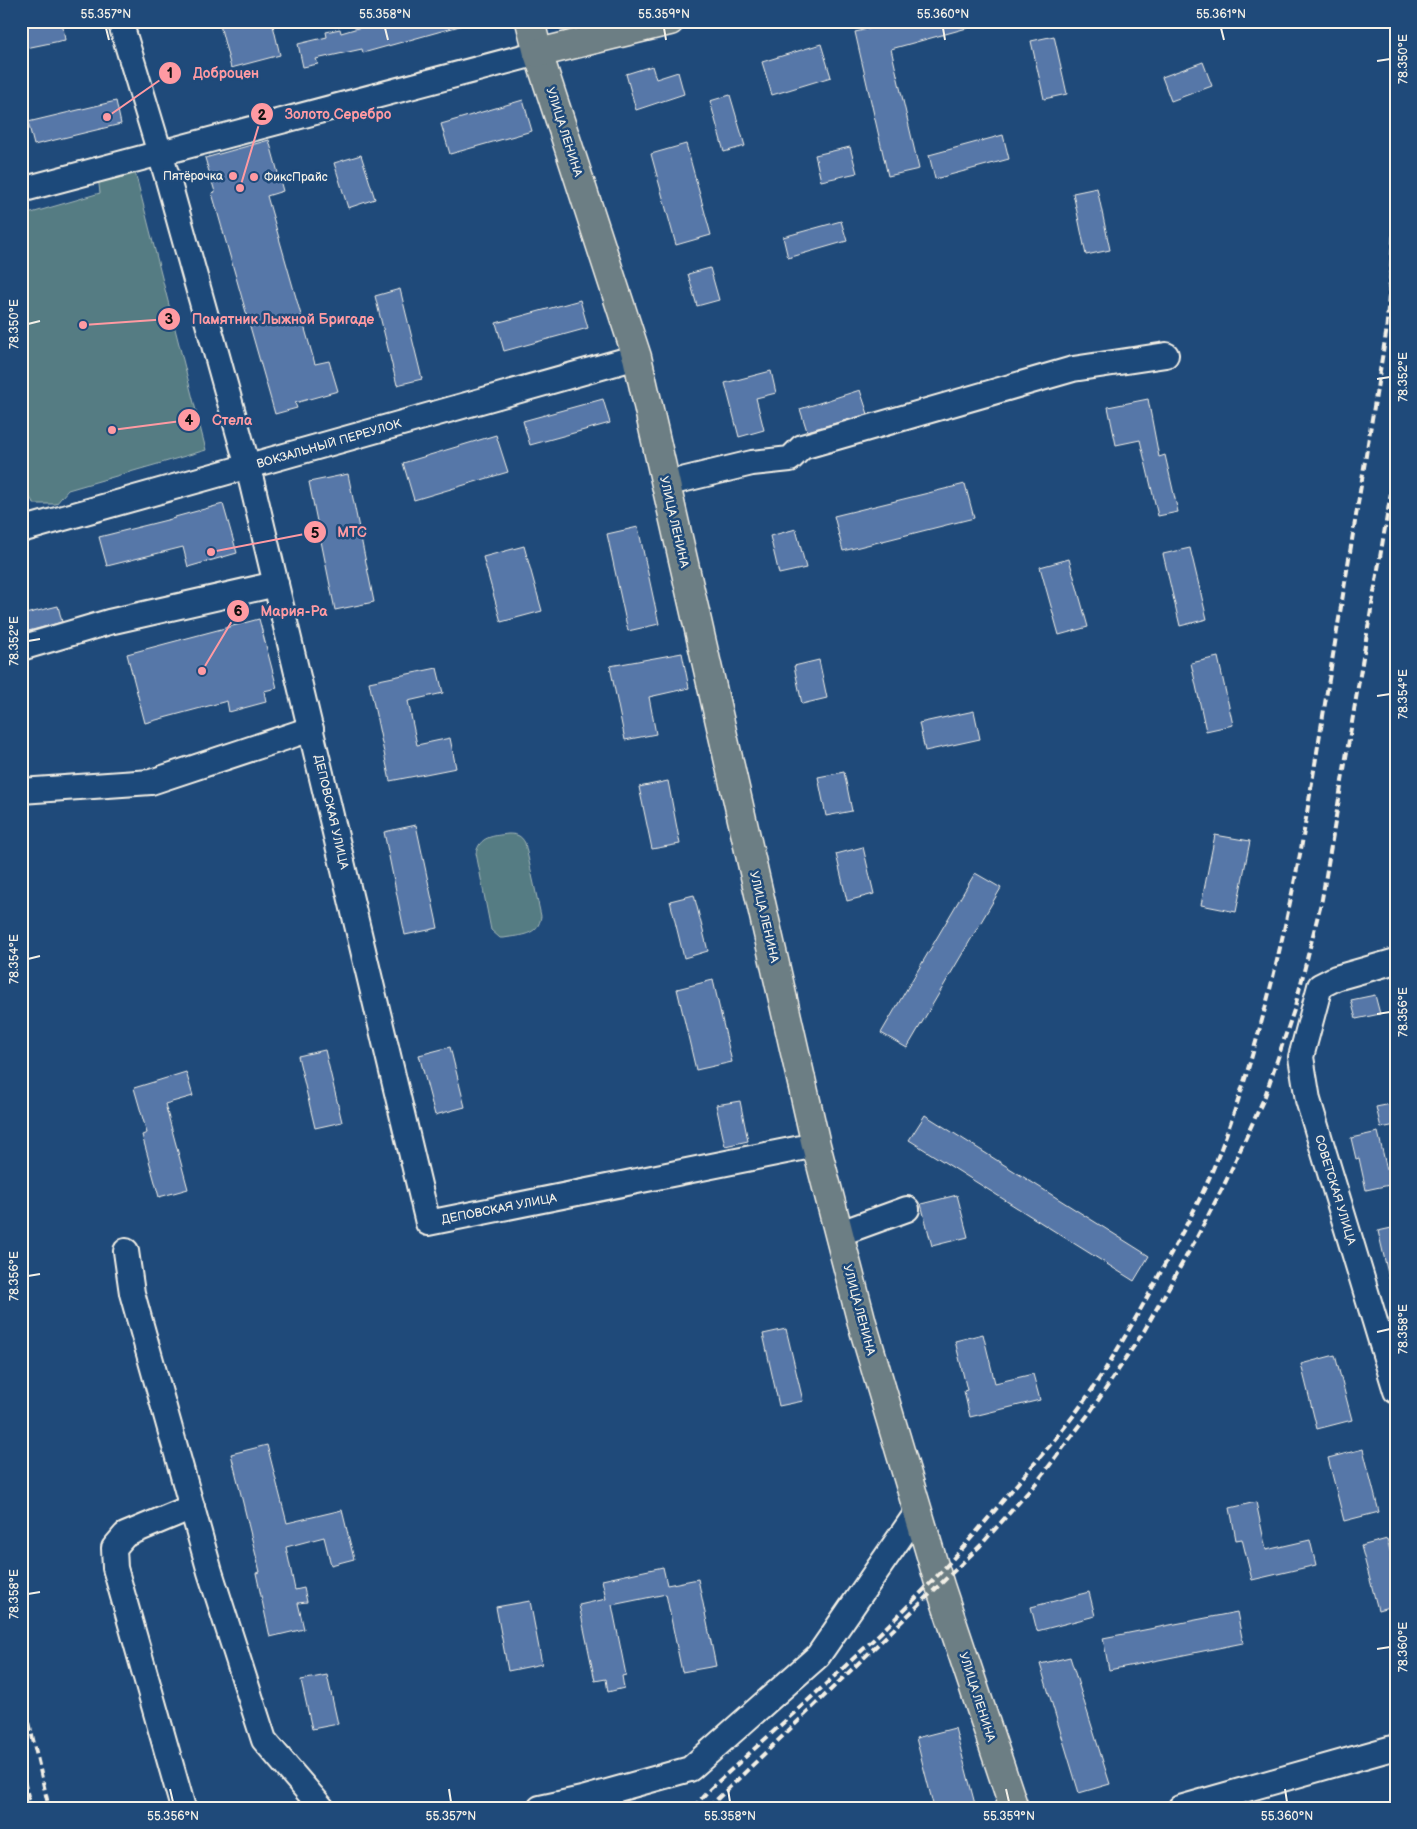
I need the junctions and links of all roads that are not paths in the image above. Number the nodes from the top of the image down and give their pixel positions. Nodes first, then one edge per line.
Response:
1 (120, 21) edge
2 (530, 21) edge
3 (670, 21) edge
4 (538, 53) junction
5 (160, 153) junction
6 (21, 190) edge
7 (1166, 355) dead end
8 (637, 357) junction
9 (248, 467) junction
10 (665, 484) junction
11 (21, 530) edge
12 (276, 584) junction
13 (21, 648) edge
14 (311, 729) junction
15 (21, 791) edge
16 (1396, 961) edge
17 (816, 1145) junction
18 (907, 1209) dead end
19 (838, 1234) junction
20 (126, 1251) dead end
21 (1396, 1391) edge
22 (192, 1506) junction
23 (918, 1511) junction
24 (1396, 1747) edge
25 (183, 1808) edge
26 (322, 1808) edge
27 (540, 1808) edge
28 (1014, 1808) edge
29 (1180, 1808) edge

1 - 5 street, ДЕПОВСКАЯ УЛИЦА
2 - 4 main road, УЛИЦА ЛЕНИНА
3 - 4 main road
4 - 5 street
4 - 8 main road, УЛИЦА ЛЕНИНА
5 - 6 street
5 - 9 street, ДЕПОВСКАЯ УЛИЦА
7 - 10 street
8 - 9 street, ВОКЗАЛЬНЫЙ ПЕРЕУЛОК
8 - 10 main road, УЛИЦА ЛЕНИНА
9 - 11 street, ВОКЗАЛЬНЫЙ ПЕРЕУЛОК
9 - 12 street, ДЕПОВСКАЯ УЛИЦА
10 - 17 main road, УЛИЦА ЛЕНИНА
12 - 13 street
12 - 14 street, ДЕПОВСКАЯ УЛИЦА
14 - 15 street
14 - 17 street, ДЕПОВСКАЯ УЛИЦА
16 - 21 street, СОВЕТСКАЯ УЛИЦА
17 - 19 main road, УЛИЦА ЛЕНИНА
18 - 19 street
19 - 23 main road, УЛИЦА ЛЕНИНА
20 - 22 street
22 - 25 street
22 - 26 street
23 - 27 street
23 - 28 main road, УЛИЦА ЛЕНИНА
24 - 29 street

